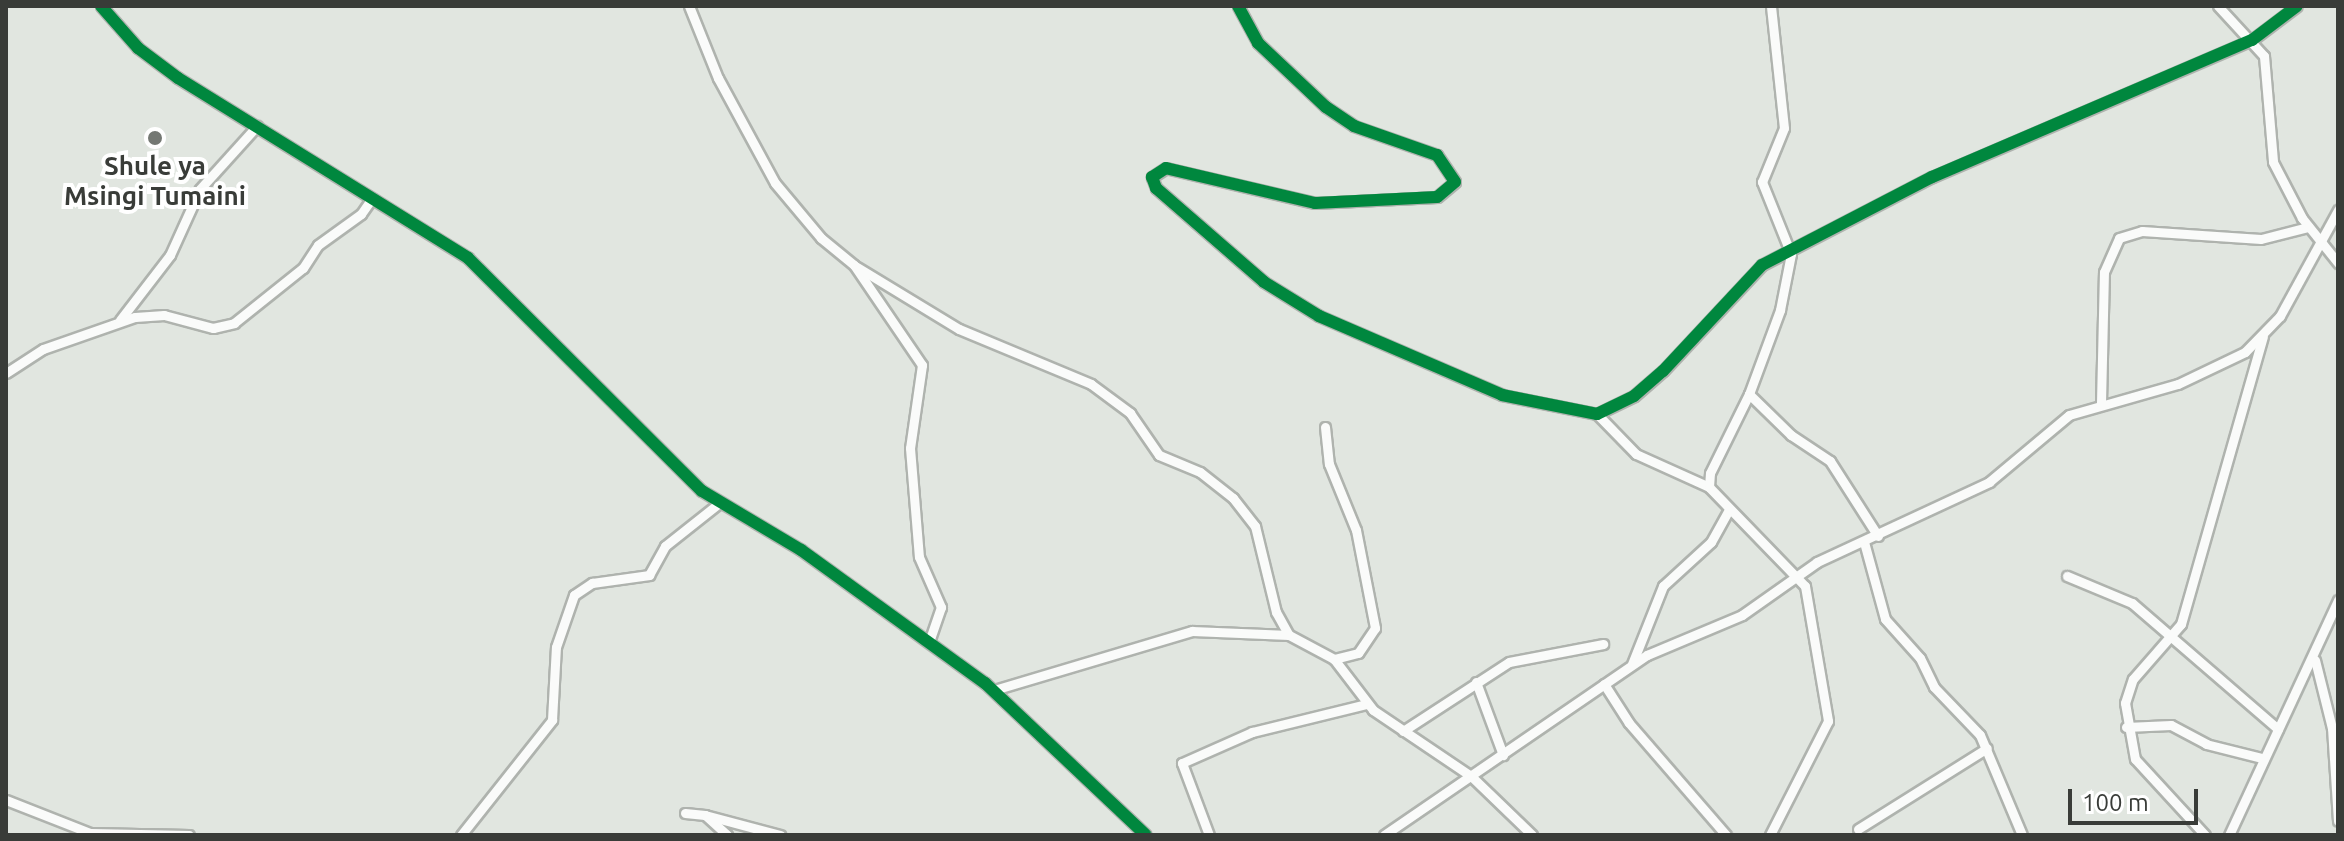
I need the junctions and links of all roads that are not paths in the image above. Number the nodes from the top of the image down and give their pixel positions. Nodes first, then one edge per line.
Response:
1 (101, 6) edge
2 (689, 6) edge
3 (1238, 6) edge
4 (1771, 6) edge
5 (2218, 6) edge
6 (2297, 6) edge
7 (2252, 40) junction
8 (257, 126) junction
9 (372, 198) junction
10 (2338, 210) edge
11 (2308, 227) junction
12 (2321, 245) junction
13 (1791, 248) junction
14 (2338, 263) edge
15 (854, 265) junction
16 (120, 320) junction
17 (2263, 336) junction
18 (6, 373) edge
19 (1749, 394) junction
20 (2101, 403) junction
21 (1597, 414) junction
22 (1325, 427) dead end
23 (1709, 487) junction
24 (718, 504) junction
25 (1729, 510) junction
26 (1878, 536) junction
27 (1864, 542) junction
28 (1798, 573) junction
29 (2067, 576) dead end
30 (2338, 600) edge
31 (1289, 635) junction
32 (2169, 639) junction
33 (929, 642) junction
34 (1603, 644) dead end
35 (1334, 659) junction
36 (2315, 659) junction
37 (1632, 664) junction
38 (1476, 682) junction
39 (1604, 684) junction
40 (994, 690) junction
41 (1367, 704) junction
42 (2126, 727) junction
43 (2278, 729) junction
44 (1403, 731) junction
45 (1987, 748) junction
46 (1503, 755) junction
47 (2262, 758) junction
48 (1471, 776) junction
49 (6, 800) edge
50 (685, 813) dead end
51 (705, 815) junction
52 (2338, 821) edge
53 (1858, 829) dead end
54 (1400, 830) edge
55 (189, 835) edge
56 (461, 835) edge
57 (727, 835) edge
58 (780, 835) edge
59 (1146, 835) edge
60 (1209, 835) edge
61 (1384, 835) edge
62 (1532, 835) edge
63 (1726, 835) edge
64 (1770, 835) edge
65 (2022, 835) edge
66 (2205, 835) edge
67 (2229, 835) edge

1 - 8 street
2 - 15 street
3 - 21 street
4 - 13 street
5 - 7 street
6 - 7 street
7 - 11 street
7 - 13 street
8 - 9 street
8 - 16 street
9 - 16 street
9 - 24 street
10 - 12 street
11 - 12 street
11 - 20 street
12 - 14 street
12 - 17 street
13 - 19 street
13 - 21 street
15 - 31 street
15 - 33 street
16 - 18 street
17 - 20 street
17 - 32 street
19 - 23 street
19 - 26 street
20 - 26 street
21 - 23 street
22 - 35 street
23 - 25 street
24 - 33 street
24 - 56 street
25 - 28 street
25 - 37 street
26 - 27 street
27 - 28 street
27 - 45 street
28 - 37 street
28 - 64 street
29 - 32 street
30 - 36 street
31 - 35 street
31 - 40 street
32 - 42 street
32 - 43 street
33 - 40 street
34 - 38 street
35 - 41 street
36 - 43 street
36 - 52 street
37 - 39 street
38 - 44 street
38 - 46 street
39 - 46 street
39 - 63 street
40 - 59 street
41 - 44 street
41 - 60 street
42 - 47 street
42 - 66 street
43 - 47 street
44 - 48 street
45 - 53 street
45 - 65 street
46 - 48 street
47 - 67 street
48 - 54 street
48 - 62 street
49 - 55 street
50 - 51 street
51 - 57 street
51 - 58 street
54 - 61 street

